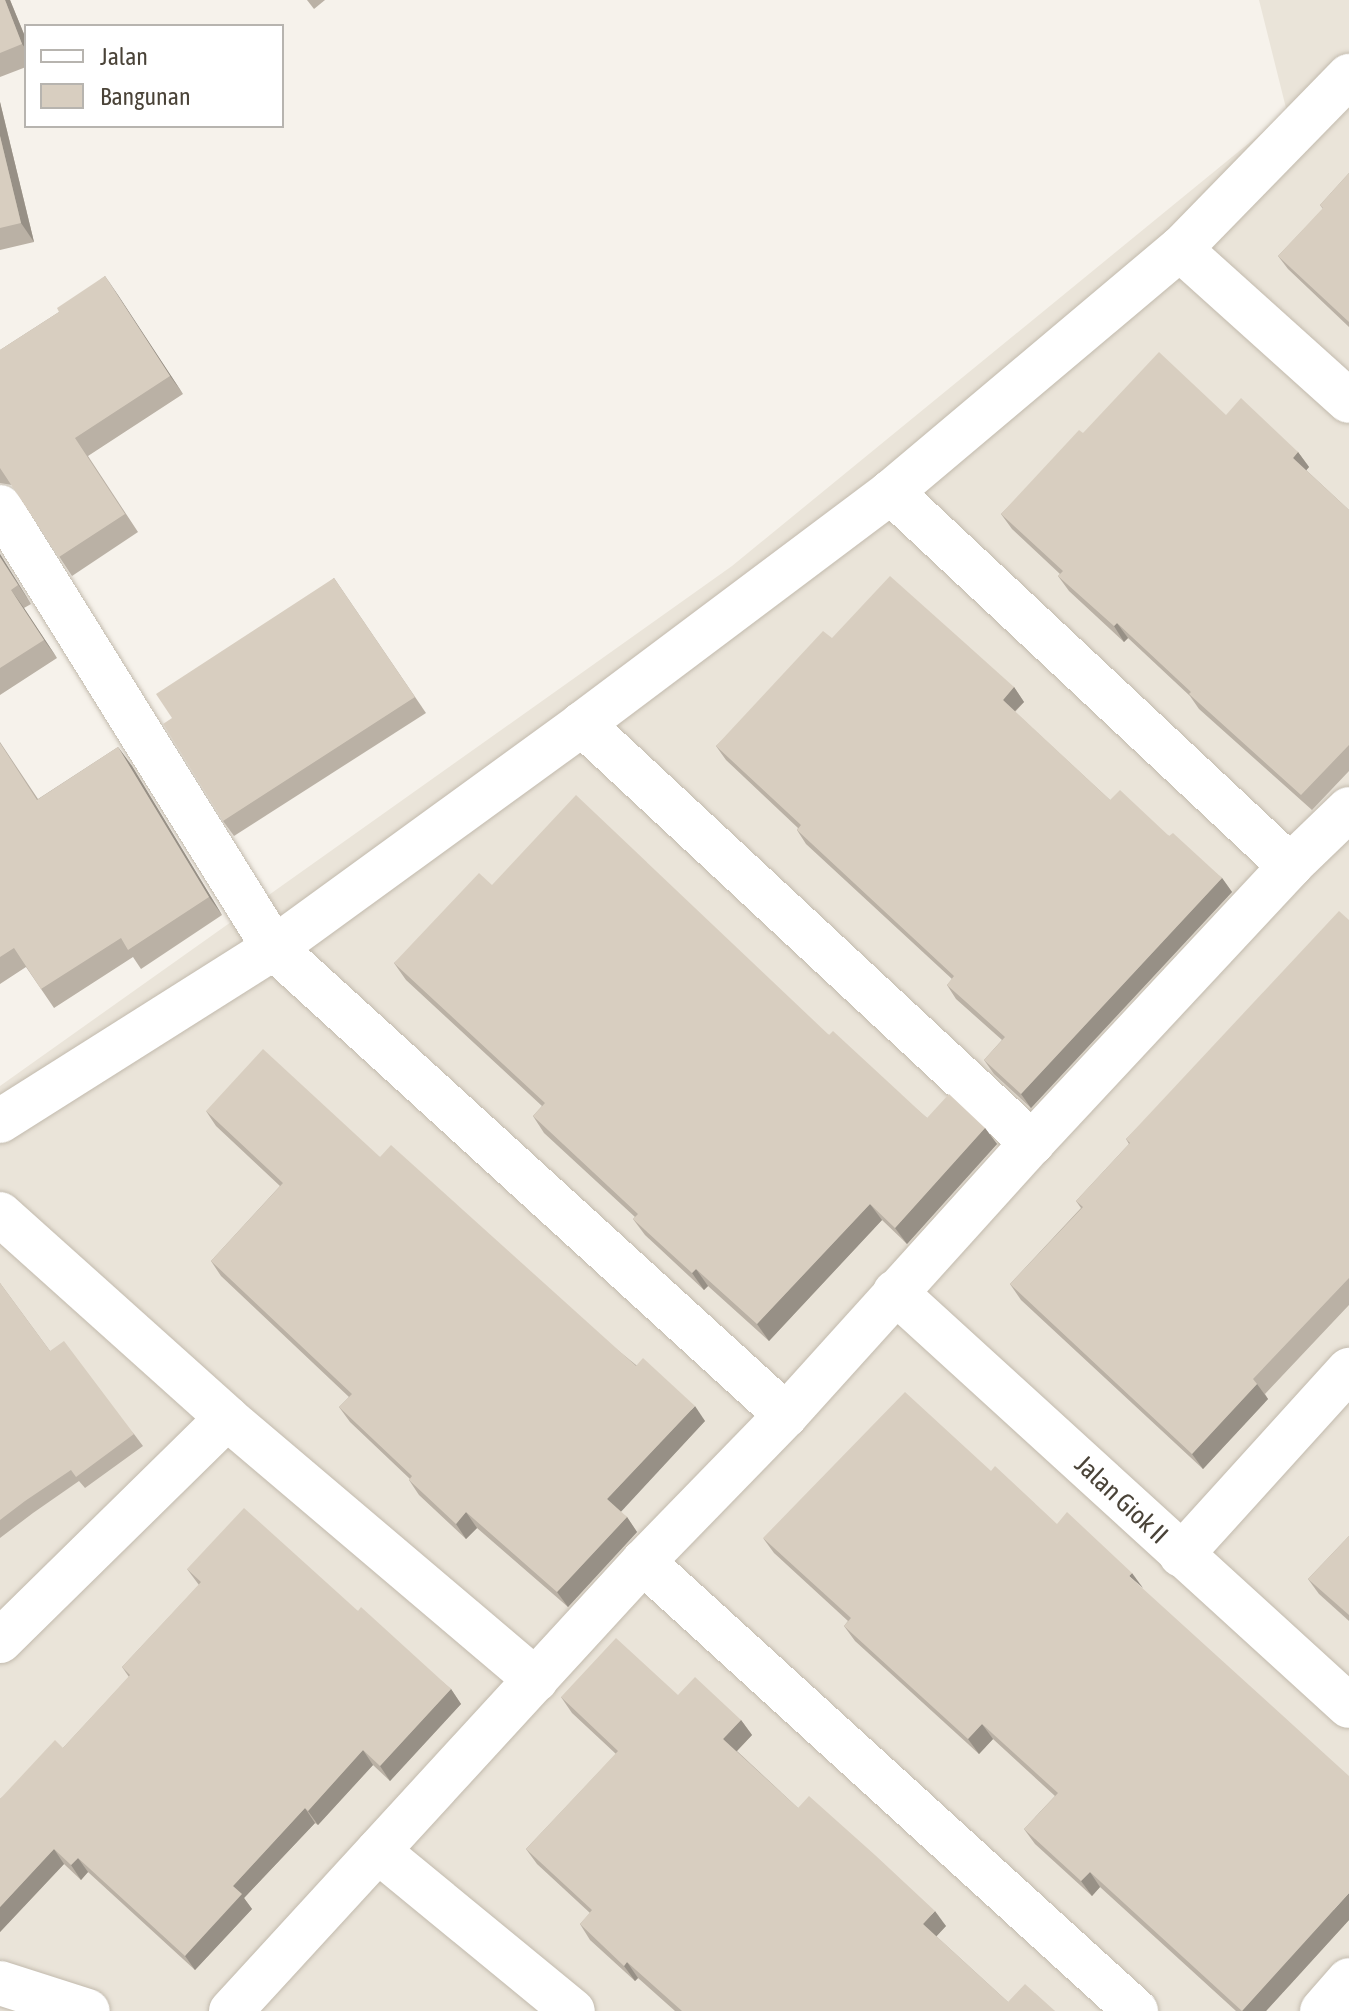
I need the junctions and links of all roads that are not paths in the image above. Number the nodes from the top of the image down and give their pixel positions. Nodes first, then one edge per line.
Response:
1 (1349, 76) edge
2 (1180, 249) junction
3 (1349, 401) edge
4 (891, 492) junction
5 (0, 507) edge
6 (582, 724) junction
7 (1341, 832) edge
8 (1290, 866) junction
9 (274, 948) junction
10 (0, 1121) edge
11 (1032, 1143) junction
12 (0, 1214) edge
13 (895, 1292) junction
14 (1349, 1370) edge
15 (786, 1415) junction
16 (227, 1418) junction
17 (1181, 1555) junction
18 (643, 1562) junction
19 (0, 1641) edge
20 (536, 1680) junction
21 (1349, 1706) edge
22 (378, 1851) junction
23 (1349, 1980) edge
24 (0, 1983) edge
25 (88, 2011) edge
26 (231, 2011) edge
27 (573, 2011) edge
28 (1136, 2011) edge
29 (1322, 2011) edge

1 - 2 street
2 - 3 street
2 - 4 street
4 - 6 street
4 - 8 street
5 - 9 street
6 - 9 street
6 - 11 street
7 - 8 street
8 - 11 street
9 - 10 street
9 - 15 street
11 - 13 street
12 - 16 street
13 - 15 street
13 - 17 street, Jalan Giok II
14 - 17 street
15 - 18 street
16 - 19 street
16 - 20 street
17 - 21 street, Jalan Giok II
18 - 20 street
18 - 28 street
20 - 22 street
22 - 26 street
22 - 27 street
23 - 29 street
24 - 25 street

